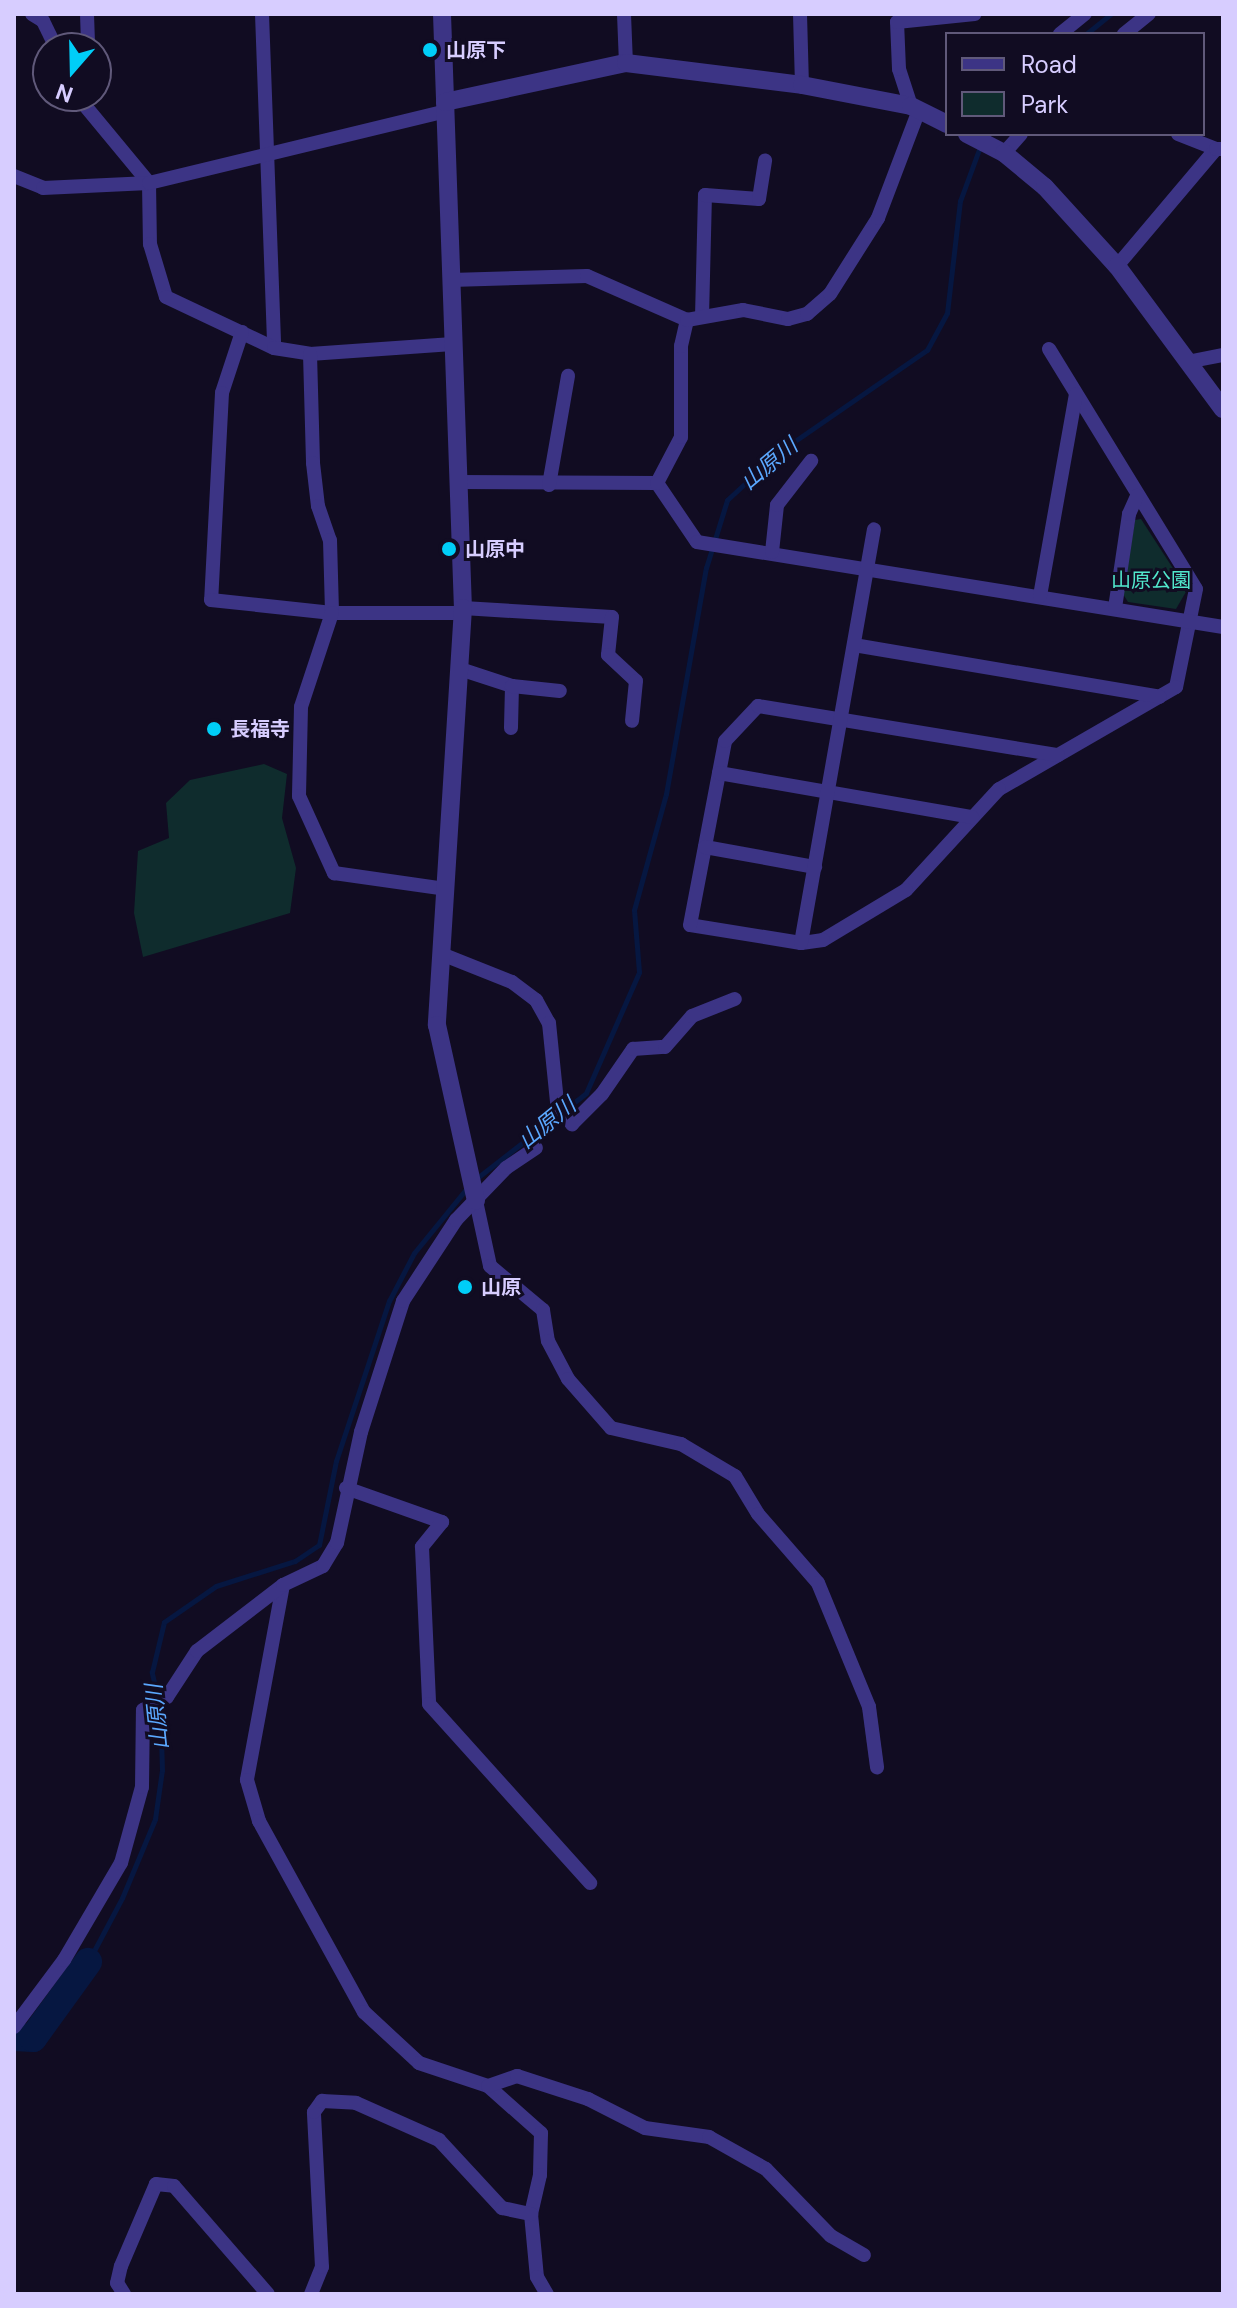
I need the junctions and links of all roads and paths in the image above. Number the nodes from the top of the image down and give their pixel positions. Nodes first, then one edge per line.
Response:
1 (32, 14) edge
2 (262, 14) edge
3 (442, 14) edge
4 (624, 14) edge
5 (800, 14) edge
6 (975, 14) edge
7 (1085, 14) edge
8 (1149, 14) edge
9 (48, 32) edge
10 (1062, 32) edge
11 (1126, 32) edge
12 (626, 63) junction
13 (802, 85) junction
14 (445, 106) junction
15 (915, 108) junction
16 (91, 113) edge
17 (945, 123) edge
18 (974, 136) edge
19 (1019, 136) edge
20 (1184, 136) edge
21 (1220, 149) edge
22 (1004, 153) junction
23 (267, 154) junction
24 (765, 160) dead end
25 (14, 176) edge
26 (149, 183) junction
27 (1117, 266) junction
28 (451, 280) junction
29 (694, 318) junction
30 (242, 332) junction
31 (453, 344) junction
32 (274, 348) junction
33 (1049, 349) dead end
34 (310, 354) junction
35 (1223, 355) edge
36 (1187, 362) junction
37 (568, 376) dead end
38 (1076, 394) junction
39 (1223, 409) edge
40 (811, 461) dead end
41 (458, 482) junction
42 (657, 483) junction
43 (549, 485) junction
44 (1137, 496) junction
45 (874, 529) dead end
46 (772, 552) junction
47 (867, 568) junction
48 (1040, 596) junction
49 (1115, 608) junction
50 (462, 610) junction
51 (332, 613) junction
52 (1189, 621) junction
53 (1223, 627) edge
54 (854, 645) junction
55 (460, 669) junction
56 (512, 686) junction
57 (560, 691) dead end
58 (1160, 697) junction
59 (842, 719) junction
60 (632, 721) dead end
61 (511, 728) dead end
62 (1058, 755) junction
63 (719, 773) junction
64 (828, 792) junction
65 (972, 817) junction
66 (705, 847) junction
67 (815, 867) junction
68 (447, 889) junction
69 (801, 943) junction
70 (444, 955) junction
71 (735, 999) dead end
72 (536, 1148) dead end
73 (476, 1201) junction
74 (346, 1488) junction
75 (283, 1585) junction
76 (877, 1767) dead end
77 (590, 1883) dead end
78 (14, 2027) edge
79 (488, 2086) junction
80 (531, 2214) junction
81 (864, 2255) dead end
82 (124, 2294) edge
83 (268, 2294) edge
84 (311, 2294) edge
85 (547, 2294) edge

1 - 9 street
2 - 23 street
3 - 14 street
4 - 12 street
5 - 13 street
6 - 15 street
7 - 10 street
8 - 11 street
12 - 13 street
12 - 14 street
13 - 15 street
14 - 23 street
14 - 28 street
15 - 17 street
15 - 29 street
16 - 26 street
18 - 22 street
19 - 22 street
20 - 21 street
21 - 27 street
22 - 27 street
23 - 26 street
23 - 32 street
24 - 29 street
25 - 26 street
26 - 30 street
27 - 36 street
28 - 29 street
28 - 31 street
29 - 42 street
30 - 32 street
30 - 51 street
31 - 34 street
31 - 41 street
32 - 34 street
33 - 38 street
34 - 51 street
35 - 36 street
36 - 39 street
37 - 43 street
38 - 44 street
38 - 48 street
40 - 46 street
41 - 43 street
41 - 50 street
42 - 43 street
42 - 46 street
44 - 49 street
44 - 52 street
45 - 47 street
46 - 47 street
47 - 48 street
47 - 54 street
48 - 49 street
49 - 52 street
50 - 51 street
50 - 55 street
50 - 60 street
51 - 68 street
52 - 53 street
52 - 58 street
54 - 58 street
54 - 59 street
55 - 56 street
55 - 68 street
56 - 57 street
56 - 61 street
58 - 62 street
59 - 62 street
59 - 63 street
59 - 64 street
62 - 65 street
63 - 64 street
63 - 66 street
64 - 65 street
64 - 67 street
65 - 69 street
66 - 67 street
66 - 69 street
67 - 69 street
68 - 70 street
70 - 71 street
70 - 73 street
72 - 73 street
73 - 74 street
73 - 76 street
74 - 75 street
74 - 77 street
75 - 78 street
75 - 79 street
79 - 80 street
79 - 81 street
80 - 84 street
80 - 85 street
82 - 83 street

